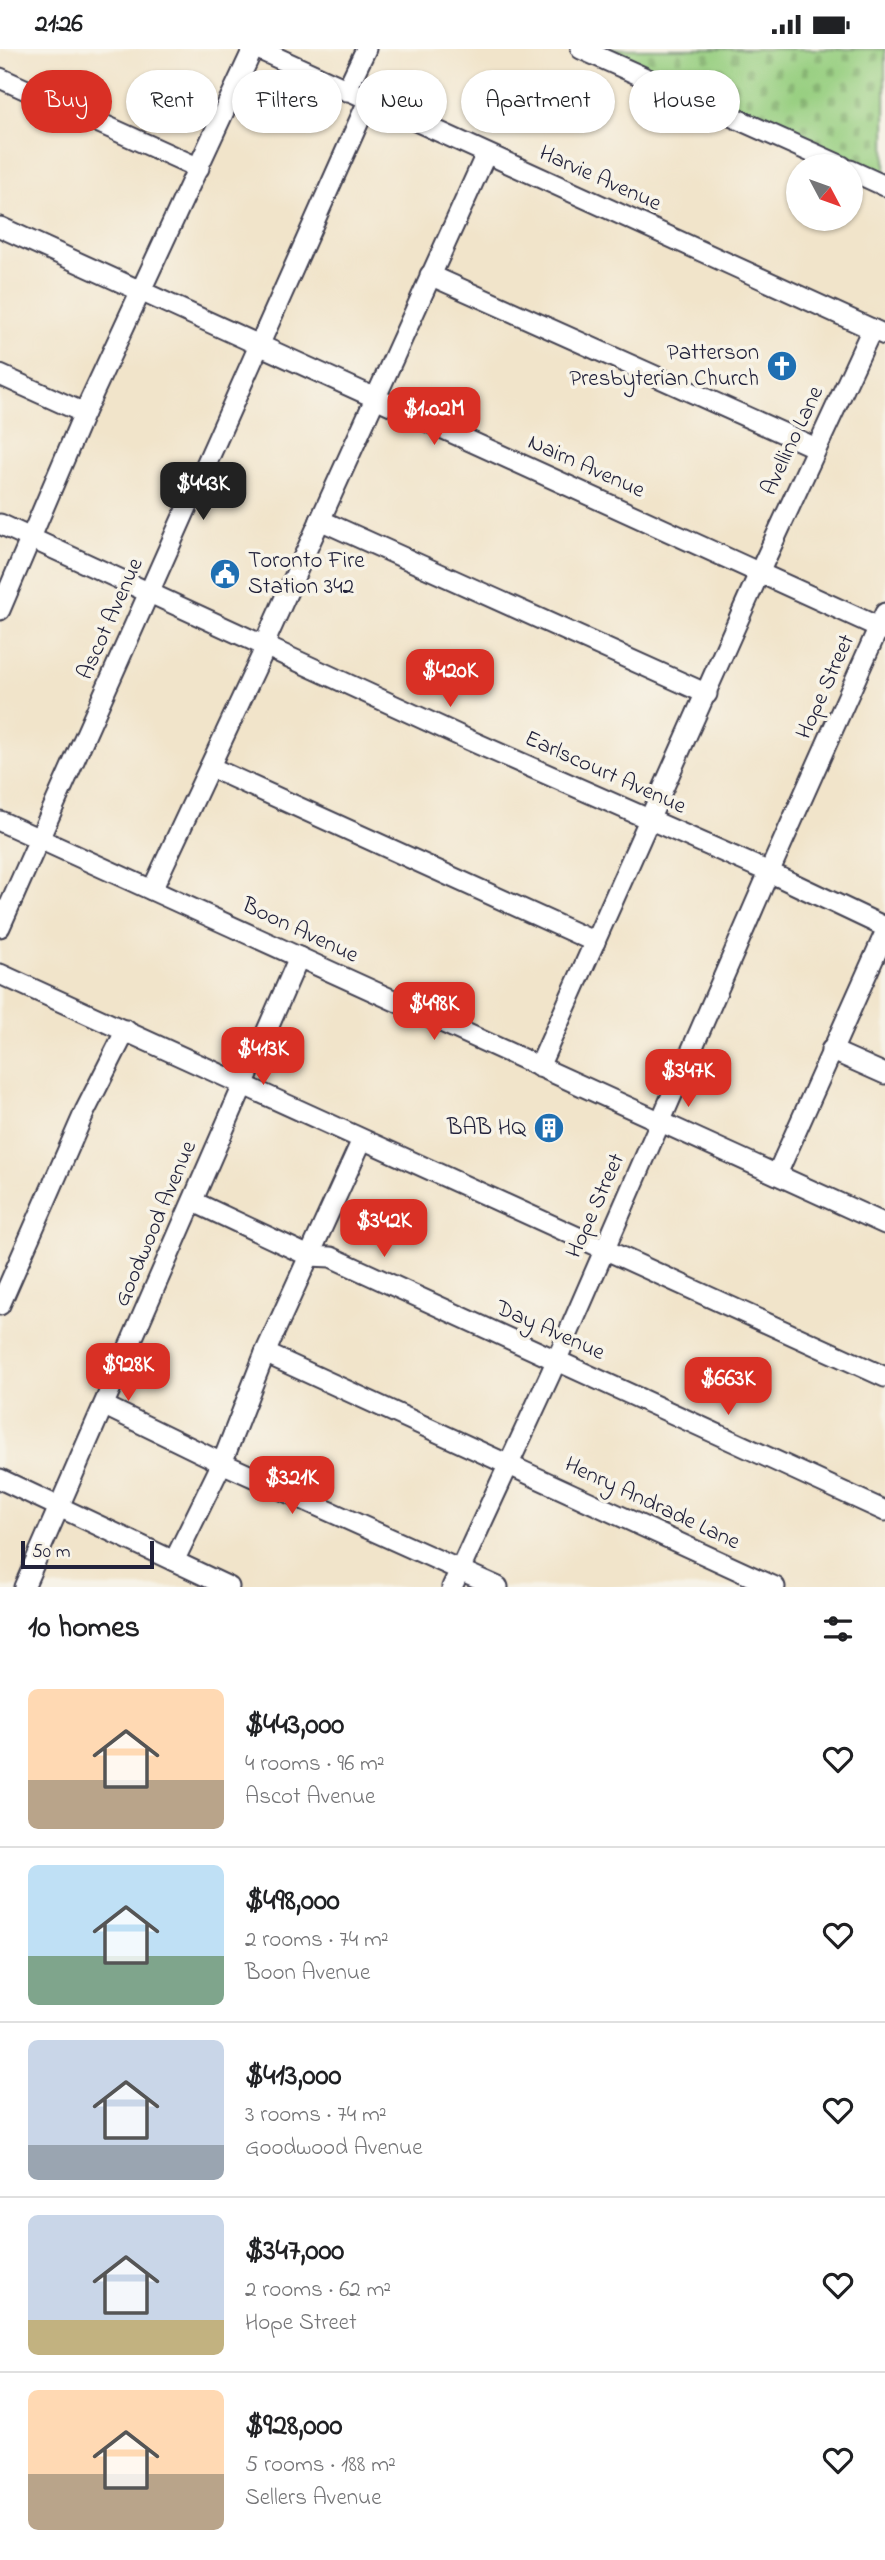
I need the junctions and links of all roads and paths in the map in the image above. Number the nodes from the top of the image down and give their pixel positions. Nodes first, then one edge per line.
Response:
1 (256, 49) edge
2 (366, 49) edge
3 (581, 49) edge
4 (0, 78) edge
5 (346, 90) junction
6 (356, 95) edge
7 (356, 128) edge
8 (439, 133) edge
9 (486, 154) junction
10 (815, 154) edge
11 (200, 168) junction
12 (863, 176) edge
13 (885, 186) edge
14 (0, 227) edge
15 (430, 275) junction
16 (142, 290) junction
17 (878, 332) edge
18 (259, 346) junction
19 (0, 375) edge
20 (376, 398) junction
21 (84, 413) junction
22 (816, 448) junction
23 (320, 520) junction
24 (0, 524) edge
25 (30, 537) junction
26 (760, 573) junction
27 (149, 592) junction
28 (0, 610) edge
29 (883, 624) edge
30 (264, 645) junction
31 (707, 694) junction
32 (210, 767) junction
33 (650, 820) junction
34 (0, 821) edge
35 (40, 839) junction
36 (769, 872) junction
37 (152, 890) junction
38 (0, 927) edge
39 (885, 930) edge
40 (595, 941) junction
41 (299, 957) junction
42 (0, 974) edge
43 (125, 1030) junction
44 (831, 1050) junction
45 (540, 1067) junction
46 (885, 1075) edge
47 (243, 1083) junction
48 (661, 1122) junction
49 (362, 1139) junction
50 (777, 1174) junction
51 (194, 1202) junction
52 (885, 1224) edge
53 (603, 1249) junction
54 (309, 1256) junction
55 (0, 1305) edge
56 (265, 1353) junction
57 (555, 1360) junction
58 (885, 1377) edge
59 (105, 1406) junction
60 (222, 1463) junction
61 (509, 1466) junction
62 (0, 1479) edge
63 (60, 1506) junction
64 (885, 1511) edge
65 (174, 1561) junction
66 (456, 1578) edge
67 (24, 1587) edge
68 (229, 1587) edge
69 (498, 1587) edge
70 (775, 1587) edge

1 - 5 street, Harvie Avenue
1 - 11 street
2 - 5 street
3 - 10 street
4 - 11 street
5 - 6 street, Harvie Avenue
7 - 18 street, Ascot Avenue
8 - 9 street, Harvie Avenue
9 - 15 street
9 - 17 street, Harvie Avenue
11 - 16 street
12 - 13 street
14 - 16 street, Nairn Avenue
15 - 20 street
15 - 22 street
16 - 18 street, Nairn Avenue
16 - 21 street
17 - 22 street, Avellino Lane
18 - 20 street, Nairn Avenue
18 - 27 street, Ascot Avenue
19 - 21 street
20 - 23 street
20 - 26 street, Nairn Avenue
21 - 25 street
22 - 26 street, Avellino Lane
23 - 30 street
23 - 31 street
24 - 25 street, Earlscourt Avenue
25 - 27 street, Earlscourt Avenue
25 - 28 street
26 - 29 street, Nairn Avenue
26 - 31 street, Avellino Lane
27 - 30 street, Earlscourt Avenue
27 - 35 street, Ascot Avenue
29 - 36 street, Hope Street
30 - 32 street
30 - 33 street, Earlscourt Avenue
31 - 33 street, Avellino Lane
32 - 37 street
32 - 40 street
33 - 36 street, Earlscourt Avenue
33 - 40 street, Avellino Lane
34 - 35 street, Boon Avenue
35 - 37 street, Boon Avenue
35 - 38 street, Ascot Avenue
36 - 39 street, Earlscourt Avenue
36 - 48 street, Hope Street
37 - 41 street, Boon Avenue
39 - 44 street
40 - 45 street, Avellino Lane
41 - 45 street, Boon Avenue
41 - 47 street, Goodwood Avenue
42 - 43 street
43 - 47 street
43 - 55 street
44 - 46 street
44 - 50 street
45 - 48 street, Boon Avenue
47 - 49 street
47 - 51 street, Goodwood Avenue
48 - 50 street, Boon Avenue
48 - 53 street, Hope Street
49 - 53 street
49 - 54 street
50 - 52 street, Boon Avenue
51 - 54 street, Day Avenue
51 - 59 street, Goodwood Avenue
53 - 57 street, Hope Street
53 - 58 street
54 - 56 street
54 - 57 street, Day Avenue
56 - 60 street
56 - 61 street, Henry Andrade Lane
57 - 61 street, Hope Street
57 - 64 street, Day Avenue
59 - 60 street
59 - 63 street, Goodwood Avenue
60 - 65 street
60 - 66 street
61 - 66 street, Hope Street
61 - 70 street, Henry Andrade Lane
62 - 63 street
63 - 65 street
63 - 67 street, Goodwood Avenue
65 - 68 street
66 - 69 street

